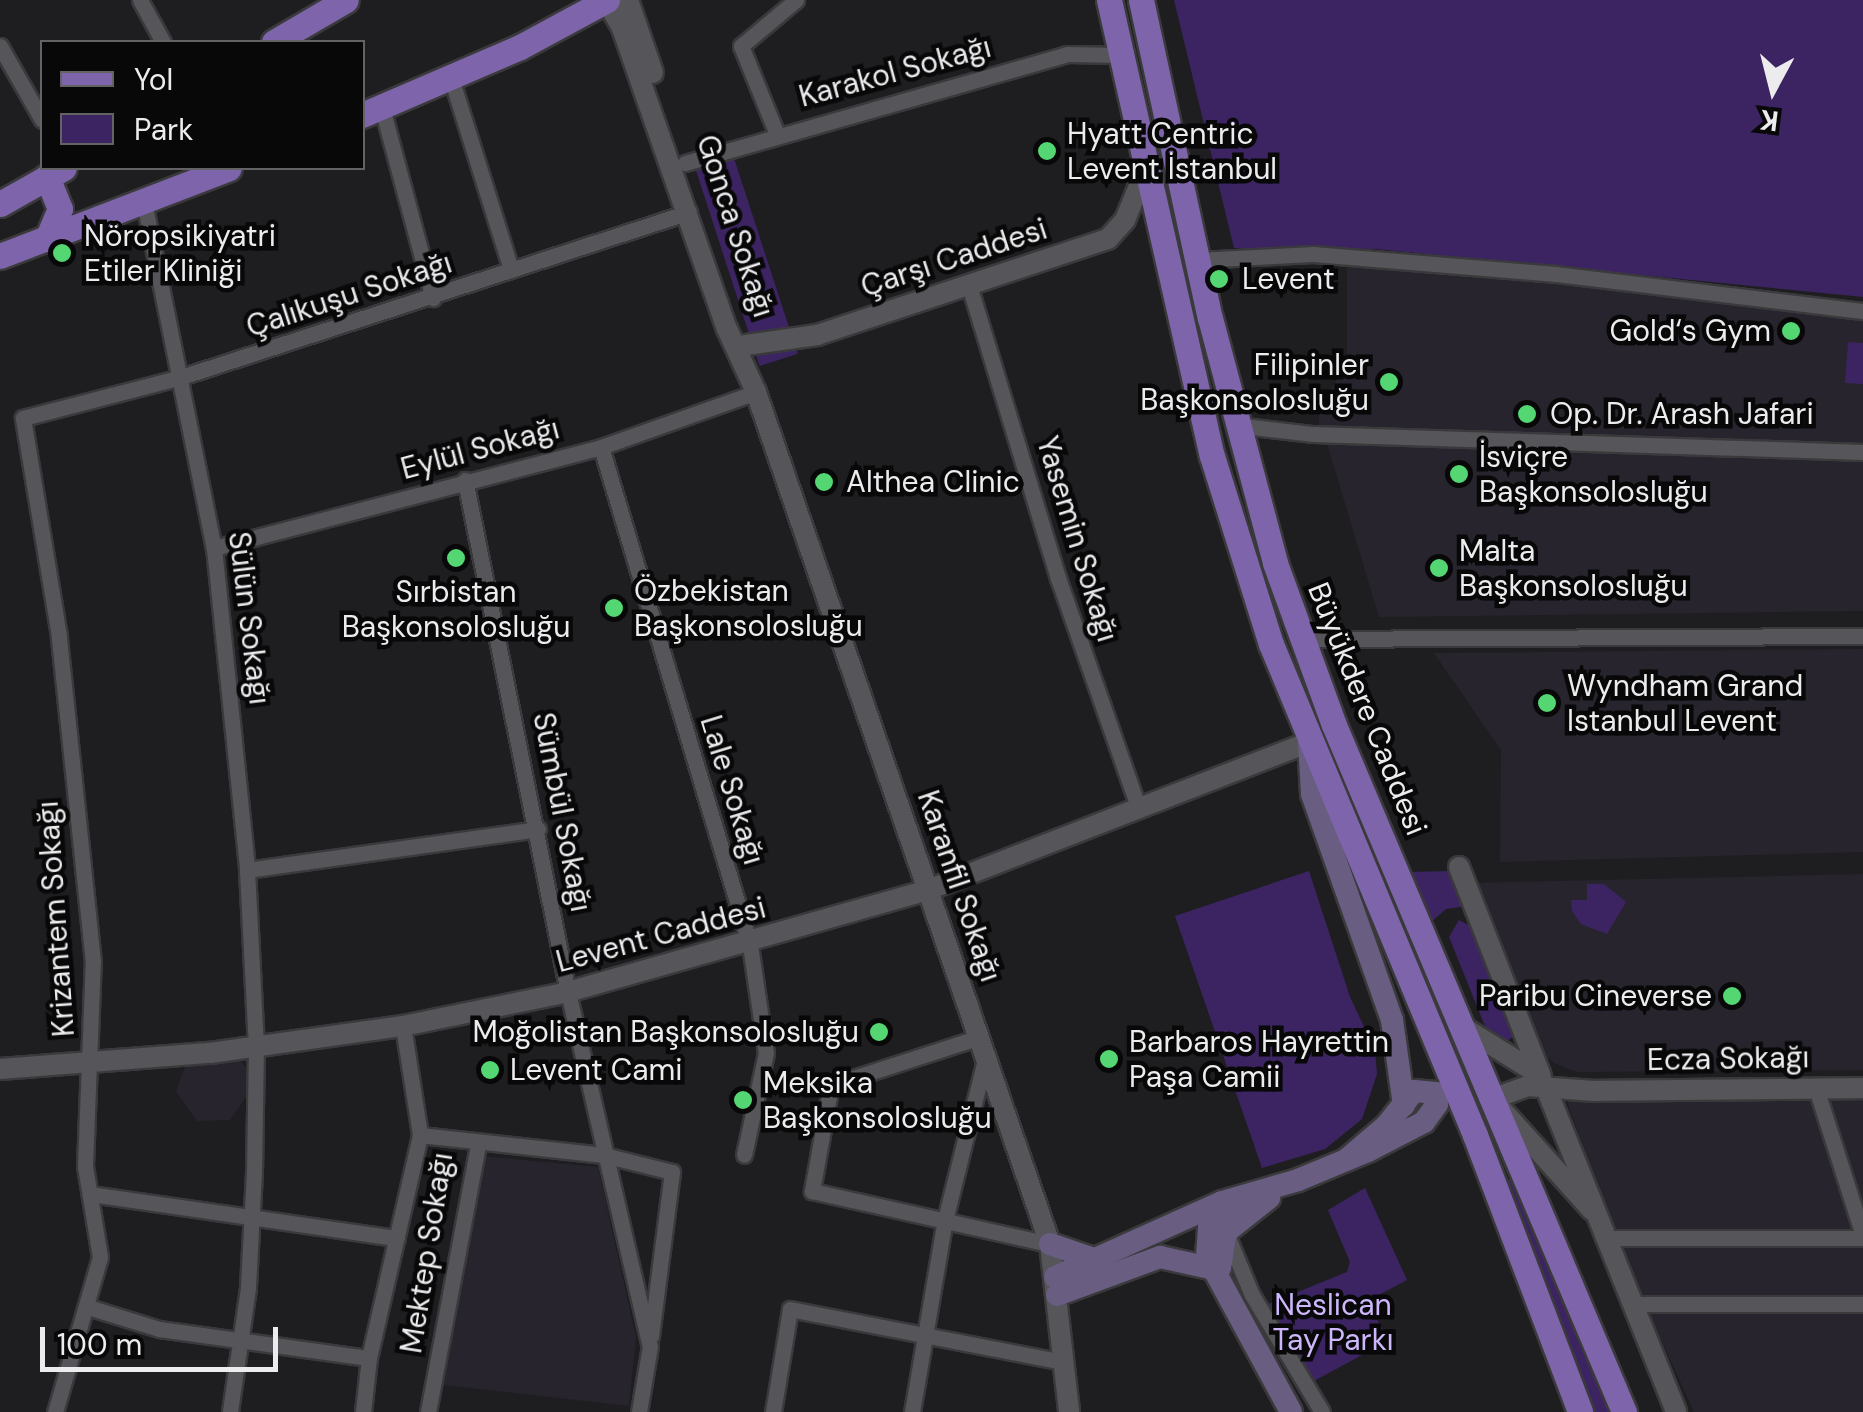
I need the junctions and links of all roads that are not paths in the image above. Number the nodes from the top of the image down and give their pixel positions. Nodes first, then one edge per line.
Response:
1 (140, 0) edge
2 (606, 0) edge
3 (628, 0) edge
4 (796, 0) edge
5 (1109, 0) edge
6 (1141, 0) edge
7 (342, 1) edge
8 (162, 40) edge
9 (277, 40) edge
10 (0, 46) edge
11 (1122, 55) junction
12 (451, 78) junction
13 (372, 112) edge
14 (40, 116) edge
15 (776, 132) junction
16 (685, 163) junction
17 (1146, 168) junction
18 (214, 170) edge
19 (55, 172) edge
20 (144, 202) junction
21 (0, 204) edge
22 (694, 210) junction
23 (46, 238) junction
24 (0, 256) edge
25 (1197, 260) junction
26 (510, 270) junction
27 (969, 285) junction
28 (433, 298) junction
29 (1863, 311) edge
30 (739, 346) junction
31 (180, 377) junction
32 (756, 392) junction
33 (22, 418) joint
34 (1236, 425) junction
35 (601, 447) junction
36 (1863, 452) edge
37 (465, 480) junction
38 (214, 548) junction
39 (1863, 636) edge
40 (1302, 639) junction
41 (1309, 742) junction
42 (1138, 807) junction
43 (538, 829) junction
44 (1459, 867) dead end
45 (247, 870) junction
46 (928, 890) junction
47 (750, 945) junction
48 (568, 992) junction
49 (404, 1026) junction
50 (1461, 1026) junction
51 (983, 1045) junction
52 (256, 1046) junction
53 (93, 1064) junction
54 (0, 1069) edge
55 (1544, 1082) junction
56 (1816, 1088) junction
57 (1863, 1088) edge
58 (1492, 1099) junction
59 (1404, 1105) junction
60 (1424, 1122) junction
61 (420, 1135) junction
62 (1474, 1135) junction
63 (478, 1146) junction
64 (604, 1155) junction
65 (744, 1155) dead end
66 (1346, 1160) junction
67 (1298, 1180) junction
68 (90, 1194) junction
69 (1238, 1197) junction
70 (1592, 1210) junction
71 (252, 1217) junction
72 (944, 1224) junction
73 (1226, 1232) junction
74 (1863, 1237) edge
75 (397, 1238) junction
76 (1603, 1238) junction
77 (1050, 1244) junction
78 (1091, 1258) junction
79 (1210, 1268) junction
80 (1056, 1286) junction
81 (1227, 1296) junction
82 (1631, 1304) junction
83 (1863, 1304) edge
84 (88, 1307) junction
85 (925, 1335) junction
86 (240, 1340) junction
87 (650, 1346) junction
88 (370, 1358) junction
89 (1063, 1372) junction
90 (55, 1412) edge
91 (230, 1412) edge
92 (364, 1412) edge
93 (428, 1412) edge
94 (639, 1412) edge
95 (773, 1412) edge
96 (912, 1412) edge
97 (1058, 1412) edge
98 (1069, 1412) edge
99 (1291, 1412) edge
100 (1322, 1412) edge
101 (1580, 1412) edge
102 (1624, 1412) edge
103 (1676, 1412) edge

1 - 8 street
2 - 12 main road
2 - 22 street, Gonca Sokağı
3 - 16 street, Gonca Sokağı
4 - 15 street
5 - 11 main road, Büyükdere Caddesi
6 - 25 main road, Büyükdere Caddesi
7 - 9 main road
10 - 14 street
11 - 15 street, Karakol Sokağı
11 - 17 main road, Büyükdere Caddesi
12 - 13 main road
12 - 26 street
13 - 28 street
15 - 16 street, Karakol Sokağı
16 - 22 street, Gonca Sokağı
17 - 27 street, Çarşı Caddesi
17 - 41 main road, Büyükdere Caddesi
18 - 20 main road
19 - 21 main road
19 - 23 main road
20 - 23 main road
20 - 31 street, Sülün Sokağı
22 - 26 street, Çalıkuşu Sokağı
22 - 30 street, Gonca Sokağı
23 - 24 main road
25 - 29 street
25 - 34 main road, Büyükdere Caddesi
26 - 28 street, Çalıkuşu Sokağı
27 - 30 street, Çarşı Caddesi
27 - 42 street, Yasemin Sokağı
28 - 31 street, Çalıkuşu Sokağı
30 - 32 street, Gonca Sokağı
31 - 33 street, Çalıkuşu Sokağı
31 - 38 street, Sülün Sokağı
32 - 35 street, Eylül Sokağı
32 - 46 street, Karanfil Sokağı
33 - 53 street, Krizantem Sokağı
34 - 36 street
34 - 40 main road, Büyükdere Caddesi
35 - 37 street, Eylül Sokağı
35 - 47 street, Lale Sokağı
37 - 38 street, Eylül Sokağı
37 - 43 street, Sümbül Sokağı
38 - 45 street, Sülün Sokağı
39 - 40 street
40 - 50 main road, Büyükdere Caddesi
41 - 42 street, Levent Caddesi
41 - 59 main road
41 - 62 main road, Büyükdere Caddesi
42 - 46 street, Levent Caddesi
43 - 45 street
43 - 48 street, Sümbül Sokağı
44 - 55 street
45 - 52 street, Sülün Sokağı
46 - 47 street, Levent Caddesi
46 - 51 street, Karanfil Sokağı
47 - 48 street, Levent Caddesi
47 - 65 street, Lale Sokağı
48 - 49 street, Levent Caddesi
48 - 64 street, Sümbül Sokağı
49 - 52 street, Levent Caddesi
49 - 61 street, Mektep Sokağı
50 - 55 street
50 - 58 main road, Büyükdere Caddesi
51 - 72 street
51 - 72 street
51 - 77 street, Karanfil Sokağı
52 - 53 street, Levent Caddesi
52 - 71 street, Sülün Sokağı
53 - 54 street, Levent Caddesi
53 - 68 street, Krizantem Sokağı
55 - 56 street, Ecza Sokağı
55 - 58 street
55 - 70 street
56 - 57 street, Ecza Sokağı
56 - 74 street
58 - 62 main road
58 - 70 street
58 - 102 main road, Büyükdere Caddesi
59 - 60 main road
59 - 66 main road
60 - 62 main road
60 - 66 main road
61 - 63 street, Mektep Sokağı
61 - 75 street
62 - 101 main road, Büyükdere Caddesi
63 - 64 street
63 - 93 street, Mektep Sokağı
64 - 87 street, Sümbül Sokağı
64 - 87 street, Sümbül Sokağı
66 - 67 main road
67 - 69 main road
67 - 73 main road
68 - 71 street
68 - 84 street, Krizantem Sokağı
69 - 78 main road
69 - 79 main road
70 - 76 street
71 - 75 street
71 - 86 street, Sülün Sokağı
72 - 77 street
72 - 85 street
73 - 81 main road
73 - 100 street
74 - 76 street
75 - 88 street
76 - 82 street
77 - 78 main road
77 - 80 street, Karanfil Sokağı
78 - 80 main road
79 - 80 main road
79 - 81 main road
80 - 89 street, Karanfil Sokağı
81 - 99 main road
82 - 83 street
82 - 103 street
84 - 86 street
84 - 90 street, Krizantem Sokağı
85 - 89 street
85 - 95 street
85 - 96 street
86 - 88 street
86 - 91 street, Sülün Sokağı
87 - 94 street, Sümbül Sokağı
88 - 92 street
89 - 97 street
89 - 98 street, Karanfil Sokağı

